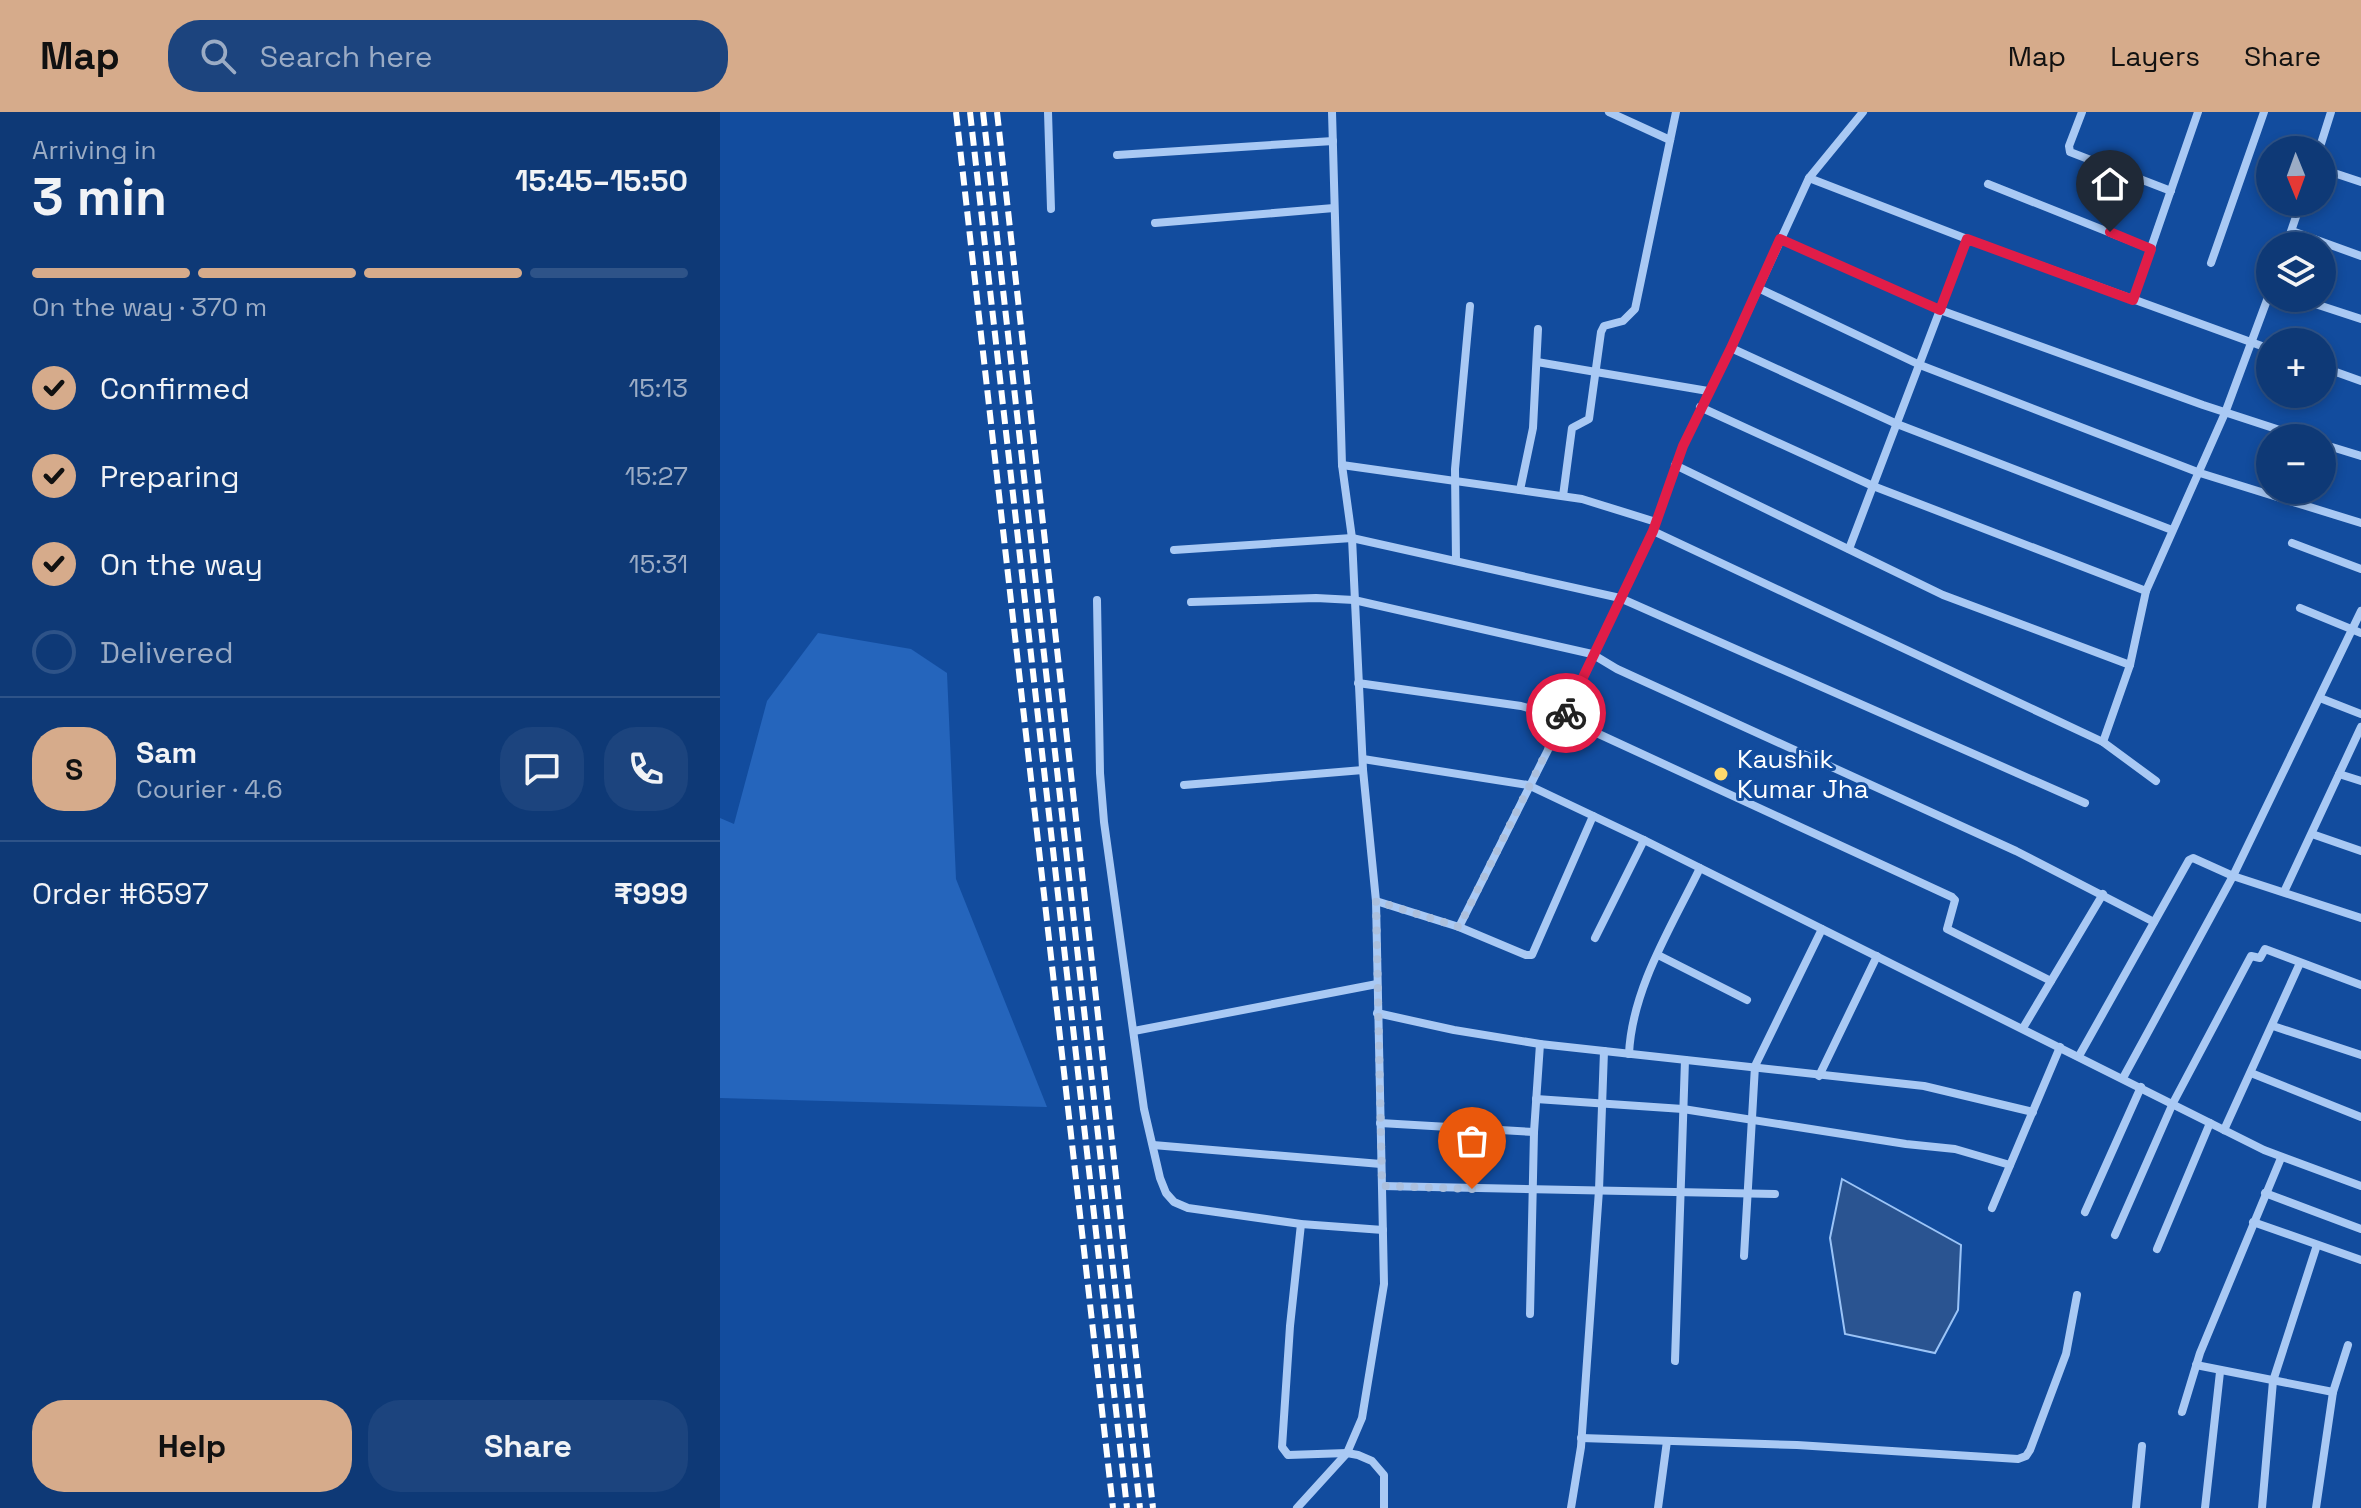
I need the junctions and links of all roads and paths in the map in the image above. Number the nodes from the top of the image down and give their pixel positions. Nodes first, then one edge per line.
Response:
1 (1048, 112) edge
2 (1332, 112) edge
3 (1609, 112) edge
4 (1676, 112) edge
5 (1863, 112) edge
6 (2082, 112) edge
7 (2198, 112) edge
8 (2264, 112) edge
9 (2331, 112) edge
10 (2323, 136) edge
11 (1670, 140) junction
12 (1333, 141) junction
13 (1117, 155) dead end
14 (2336, 174) edge
15 (1809, 178) junction
16 (2361, 182) edge
17 (1988, 184) dead end
18 (2171, 191) junction
19 (1334, 208) junction
20 (1051, 209) dead end
21 (2297, 216) edge
22 (1155, 223) dead end
23 (2292, 231) joint
24 (1780, 239) junction
25 (1967, 239) junction
26 (2151, 249) junction
27 (2361, 256) edge
28 (2211, 263) dead end
29 (1758, 288) junction
30 (2133, 300) junction
31 (1470, 306) dead end
32 (1940, 310) junction
33 (2336, 311) edge
34 (2263, 312) edge
35 (2361, 319) edge
36 (1538, 329) dead end
37 (2251, 343) junction
38 (2256, 345) edge
39 (1731, 348) junction
40 (1537, 362) junction
41 (1920, 365) junction
42 (2336, 372) edge
43 (1595, 373) junction
44 (2361, 381) edge
45 (1708, 391) junction
46 (1700, 407) junction
47 (2225, 413) junction
48 (1897, 424) junction
49 (2260, 424) edge
50 (2336, 448) edge
51 (2361, 456) edge
52 (1342, 465) junction
53 (1675, 465) junction
54 (2200, 473) junction
55 (1455, 482) junction
56 (1873, 486) junction
57 (1520, 490) junction
58 (1563, 496) junction
59 (2361, 523) edge
60 (1654, 526) junction
61 (2172, 530) junction
62 (1352, 538) junction
63 (2292, 543) dead end
64 (1849, 549) junction
65 (1174, 550) dead end
66 (1456, 561) junction
67 (2361, 569) edge
68 (2146, 591) junction
69 (1620, 598) junction
70 (1097, 600) dead end
71 (1354, 600) junction
72 (1191, 602) dead end
73 (2300, 608) dead end
74 (2361, 611) edge
75 (2357, 631) edge
76 (1592, 654) junction
77 (2130, 665) junction
78 (1358, 683) junction
79 (2320, 698) junction
80 (2361, 714) edge
81 (1564, 718) junction
82 (2361, 727) edge
83 (2103, 742) junction
84 (1363, 759) junction
85 (1363, 770) junction
86 (2339, 774) junction
87 (2156, 781) dead end
88 (2361, 781) edge
89 (1184, 785) dead end
90 (1528, 785) junction
91 (2085, 803) dead end
92 (1593, 816) junction
93 (2312, 834) junction
94 (1644, 840) junction
95 (2361, 851) edge
96 (1700, 868) junction
97 (2233, 876) junction
98 (2284, 892) junction
99 (2103, 894) junction
100 (1376, 901) junction
101 (2361, 918) edge
102 (2154, 922) junction
103 (1459, 927) junction
104 (1822, 929) junction
105 (1595, 938) dead end
106 (1658, 955) junction
107 (1877, 956) junction
108 (2300, 963) junction
109 (2051, 981) junction
110 (1377, 984) junction
111 (2361, 985) edge
112 (1747, 1000) dead end
113 (1377, 1013) junction
114 (2273, 1026) junction
115 (2023, 1028) junction
116 (1134, 1031) junction
117 (1540, 1044) junction
118 (2060, 1047) junction
119 (1604, 1051) junction
120 (1629, 1054) junction
121 (2361, 1055) edge
122 (2079, 1056) junction
123 (1685, 1060) junction
124 (1755, 1066) junction
125 (2251, 1073) junction
126 (1819, 1076) junction
127 (2123, 1078) junction
128 (2141, 1087) junction
129 (1536, 1099) junction
130 (2173, 1103) junction
131 (1602, 1104) junction
132 (1683, 1109) junction
133 (2033, 1112) junction
134 (2361, 1117) edge
135 (1751, 1119) junction
136 (1380, 1123) junction
137 (2210, 1123) junction
138 (2224, 1130) junction
139 (1534, 1132) junction
140 (1153, 1145) junction
141 (2281, 1158) junction
142 (1381, 1164) junction
143 (2010, 1165) junction
144 (1382, 1186) junction
145 (2361, 1186) edge
146 (1532, 1190) junction
147 (1599, 1190) junction
148 (1681, 1192) junction
149 (1746, 1193) junction
150 (2265, 1193) junction
151 (1775, 1194) dead end
152 (1992, 1208) dead end
153 (2085, 1212) dead end
154 (2253, 1222) junction
155 (1301, 1224) junction
156 (2361, 1229) edge
157 (1383, 1230) junction
158 (2115, 1235) dead end
159 (2317, 1245) junction
160 (2157, 1249) dead end
161 (1744, 1256) dead end
162 (2361, 1260) edge
163 (2077, 1295) dead end
164 (1530, 1314) dead end
165 (2348, 1345) dead end
166 (1675, 1361) dead end
167 (2196, 1365) junction
168 (2220, 1372) junction
169 (2273, 1381) junction
170 (2333, 1392) junction
171 (2182, 1412) dead end
172 (1581, 1438) junction
173 (1667, 1441) junction
174 (2142, 1446) dead end
175 (1347, 1453) junction
176 (1297, 1508) edge
177 (1384, 1508) edge
178 (1571, 1508) edge
179 (1658, 1508) edge
180 (2136, 1508) edge
181 (2205, 1508) edge
182 (2262, 1508) edge
183 (2316, 1508) edge

1 - 20 street
2 - 12 street
3 - 11 street
4 - 11 street
5 - 15 street
6 - 18 street
7 - 18 street
8 - 28 street
9 - 10 street
11 - 43 street
12 - 13 street
12 - 19 street
14 - 16 street
15 - 24 street
15 - 25 street
17 - 26 street
18 - 26 street
19 - 22 street
19 - 52 street
21 - 23 street
23 - 27 street
24 - 29 street
24 - 32 street
25 - 30 street
25 - 32 street
26 - 30 street
29 - 39 street
29 - 41 street
30 - 37 street
31 - 55 street
32 - 41 street
32 - 47 street
33 - 35 street
34 - 37 street
36 - 40 street
37 - 38 street
37 - 47 street
39 - 45 street
39 - 48 street
40 - 43 street
40 - 57 street
41 - 48 street
41 - 54 street
42 - 44 street
43 - 45 street
43 - 58 street
45 - 46 street
46 - 53 street
46 - 56 street
47 - 49 street
47 - 54 street
48 - 56 street
48 - 61 street
50 - 51 street
52 - 55 street
52 - 62 street
53 - 60 street
53 - 64 street
54 - 59 street
54 - 61 street
55 - 57 street
55 - 66 street
56 - 64 street
56 - 68 street
57 - 58 street
58 - 60 street
60 - 69 street
60 - 83 street
61 - 68 street
62 - 65 street
62 - 66 street
62 - 71 street
63 - 67 street
64 - 77 street
66 - 69 street
68 - 77 street
69 - 76 street
69 - 91 street
70 - 116 street
71 - 72 street
71 - 76 street
71 - 78 street
73 - 75 street
74 - 75 street
75 - 79 street
76 - 81 street
76 - 99 street
77 - 83 street
78 - 81 street
78 - 84 street
79 - 80 street
79 - 97 street
81 - 90 street
81 - 109 street
82 - 86 street
83 - 87 street
84 - 85 street
84 - 90 street
85 - 89 street
85 - 100 street
86 - 88 street
86 - 93 street
90 - 92 street
90 - 103 street
92 - 94 street
92 - 103 street
93 - 95 street
93 - 98 street
94 - 96 street
94 - 105 street
96 - 104 street
96 - 106 street
97 - 98 street
97 - 102 street
97 - 127 street
98 - 101 street
99 - 102 street
99 - 109 street
100 - 103 street
100 - 110 street
102 - 122 street
104 - 107 street
104 - 124 street
106 - 112 street
106 - 120 street
107 - 115 street
107 - 126 street
108 - 111 street
108 - 114 street
108 - 130 street
109 - 115 street
110 - 113 street
110 - 116 street
113 - 117 street
113 - 136 street
114 - 121 street
114 - 125 street
115 - 118 street
116 - 140 street
117 - 119 street
117 - 129 street
118 - 122 street
118 - 133 street
119 - 120 street
119 - 131 street
120 - 123 street
122 - 127 street
123 - 124 street
123 - 132 street
124 - 126 street
124 - 135 street
125 - 134 street
125 - 138 street
126 - 133 street
127 - 128 street
128 - 130 street
128 - 153 street
129 - 131 street
129 - 139 street
130 - 137 street
130 - 158 street
131 - 132 street
131 - 147 street
132 - 135 street
132 - 148 street
133 - 143 street
135 - 143 street
135 - 149 street
136 - 139 street
136 - 142 street
137 - 138 street
137 - 160 street
138 - 141 street
139 - 146 street
140 - 142 street
140 - 155 street
141 - 145 street
141 - 150 street
142 - 144 street
143 - 152 street
144 - 146 street
144 - 157 street
146 - 147 street
146 - 164 street
147 - 148 street
147 - 172 street
148 - 149 street
148 - 166 street
149 - 151 street
149 - 161 street
150 - 154 street
150 - 156 street
154 - 159 street
154 - 167 street
155 - 157 street
155 - 175 street
157 - 175 street
159 - 162 street
159 - 169 street
163 - 173 street
165 - 170 street
167 - 168 street
167 - 171 street
168 - 169 street
168 - 181 street
169 - 170 street
169 - 182 street
170 - 183 street
172 - 173 street
172 - 178 street
173 - 179 street
174 - 180 street
175 - 176 street
175 - 177 street

